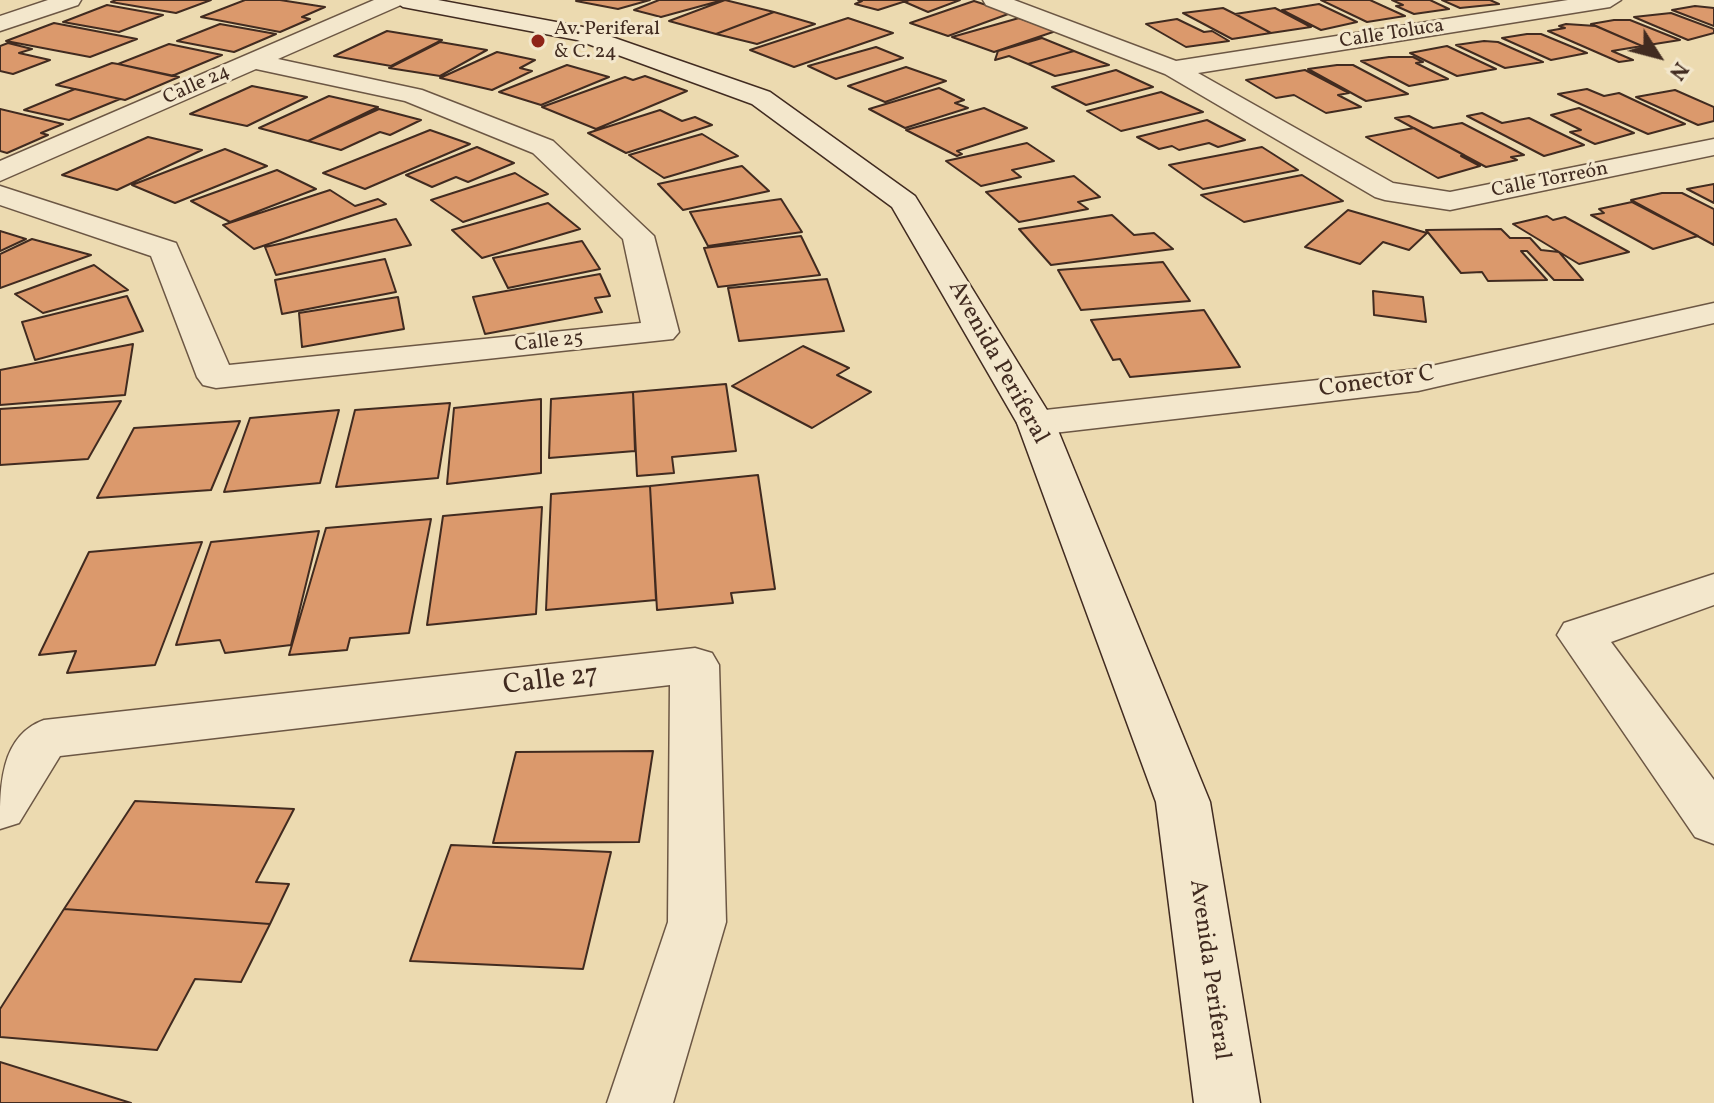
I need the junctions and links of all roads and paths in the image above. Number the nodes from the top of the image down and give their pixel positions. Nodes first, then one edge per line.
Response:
1 (70, 0) edge
2 (393, 0) edge
3 (403, 0) edge
4 (994, 0) edge
5 (1610, 0) edge
6 (0, 24) edge
7 (253, 61) junction
8 (1174, 69) junction
9 (1714, 147) edge
10 (0, 172) edge
11 (0, 195) edge
12 (1714, 313) edge
13 (1036, 423) junction
14 (1714, 589) edge
15 (0, 808) edge
16 (1714, 822) edge
17 (640, 1103) edge
18 (1227, 1103) edge

1 - 6 street
2 - 7 street, Calle 24
3 - 13 street, Avenida Periferal
4 - 8 street
5 - 8 street, Calle Toluca
7 - 10 street, Calle 24
7 - 11 street, Calle 25
8 - 9 street, Calle Torreón
12 - 13 street, Conector C
13 - 18 street, Avenida Periferal
14 - 16 street
15 - 17 street, Calle 27

